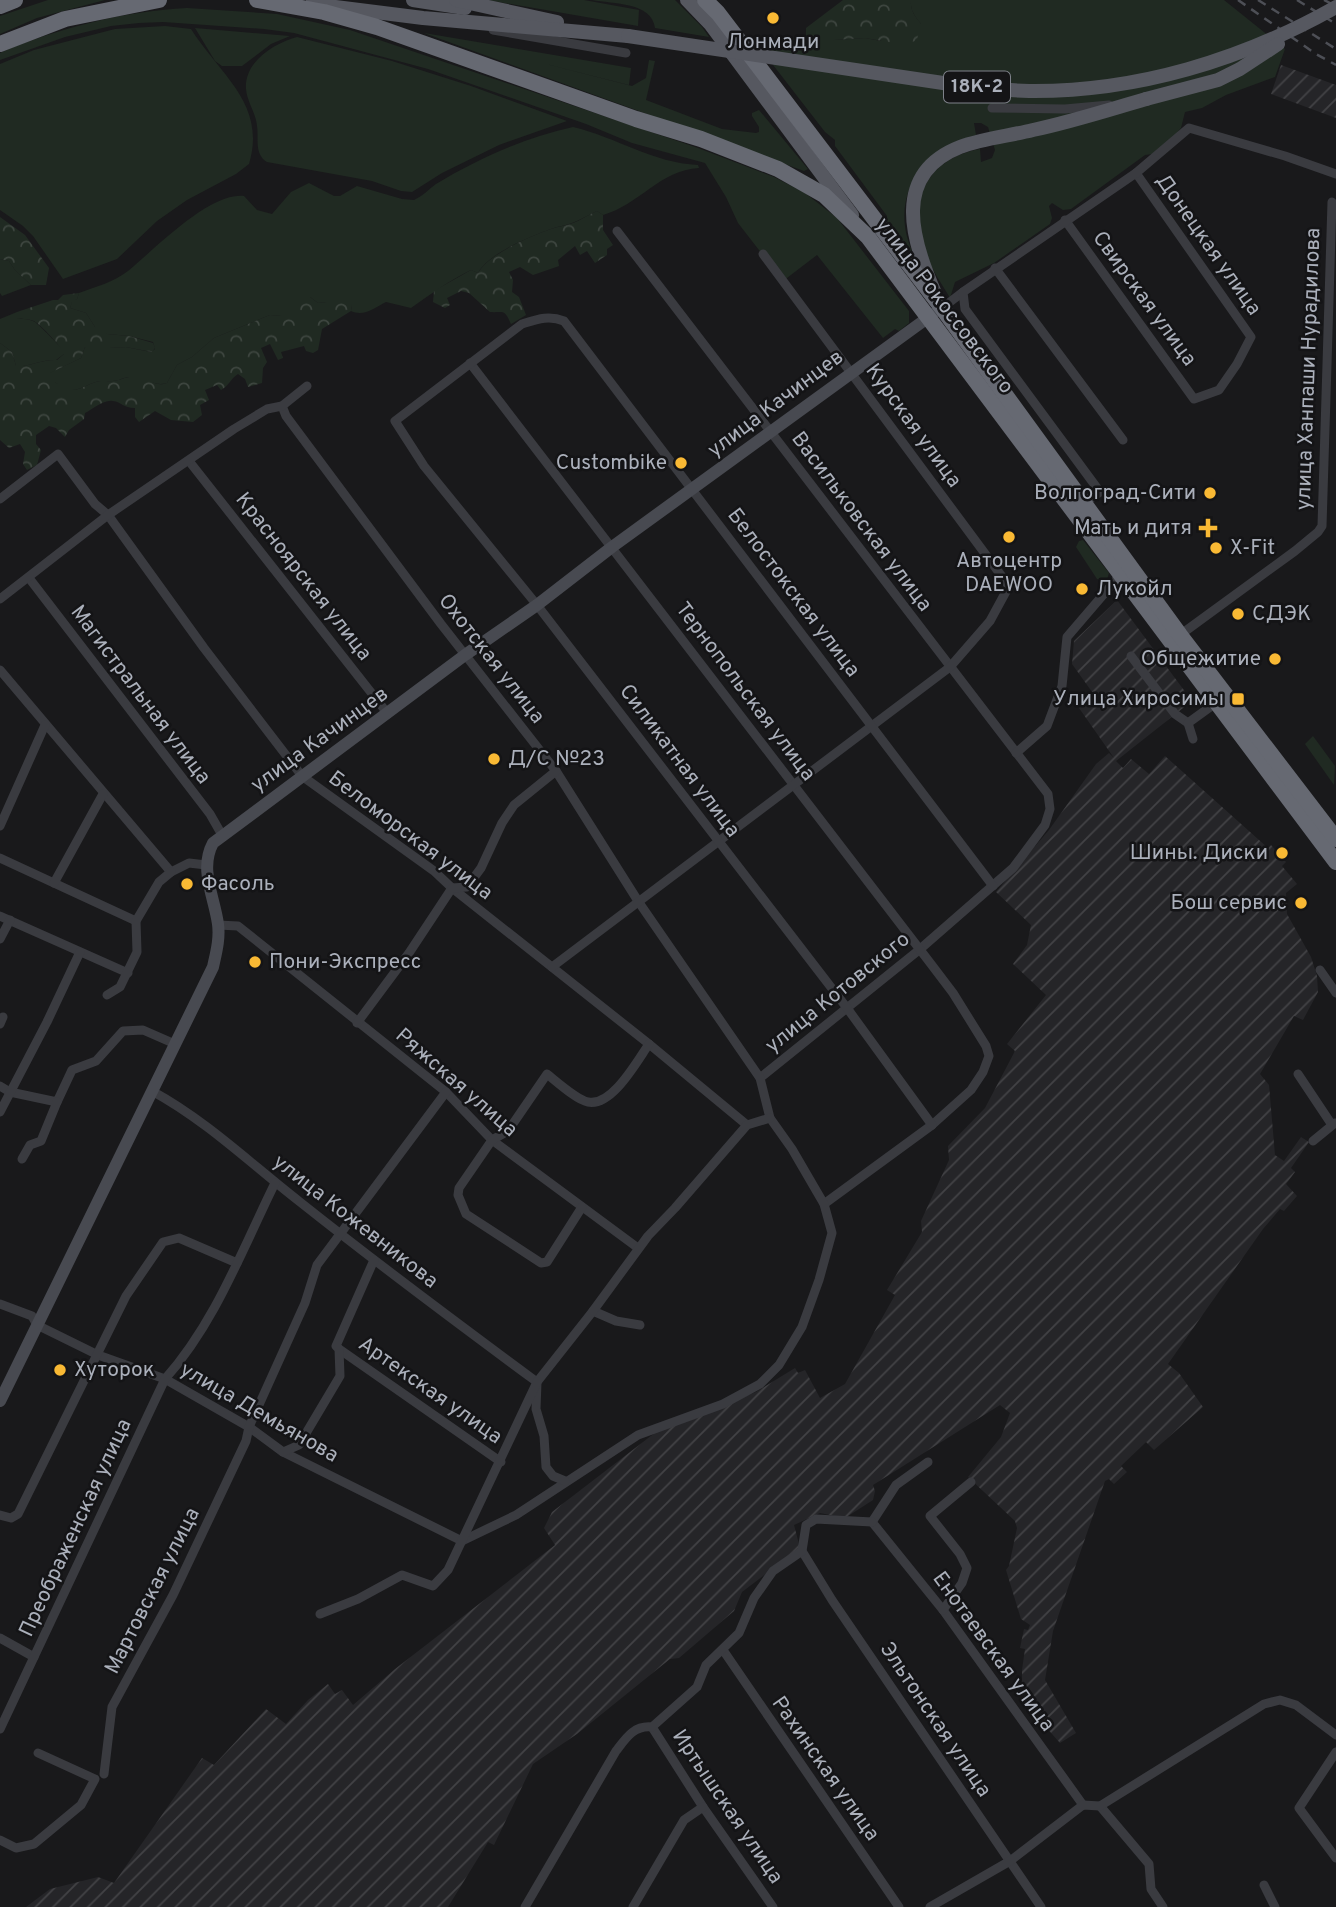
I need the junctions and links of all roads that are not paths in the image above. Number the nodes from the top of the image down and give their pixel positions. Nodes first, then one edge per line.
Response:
1 (15, 0) edge
2 (159, 0) edge
3 (258, 0) edge
4 (413, 0) edge
5 (456, 0) edge
6 (687, 0) edge
7 (705, 0) edge
8 (130, 2) edge
9 (0, 6) edge
10 (1336, 7) edge
11 (423, 18) junction
12 (1317, 18) junction
13 (542, 19) junction
14 (628, 36) junction
15 (0, 44) edge
16 (626, 53) dead end
17 (1146, 99) junction
18 (992, 108) dead end
19 (1136, 173) junction
20 (1336, 174) edge
21 (1332, 202) dead end
22 (1065, 220) junction
23 (617, 231) dead end
24 (868, 237) junction
25 (763, 254) dead end
26 (995, 268) junction
27 (963, 292) junction
28 (942, 308) junction
29 (927, 318) junction
30 (470, 363) junction
31 (852, 372) junction
32 (307, 386) dead end
33 (1194, 399) joint
34 (282, 406) junction
35 (771, 433) junction
36 (1123, 440) dead end
37 (189, 461) junction
38 (693, 489) junction
39 (0, 499) edge
40 (1084, 503) junction
41 (108, 515) junction
42 (612, 547) junction
43 (1121, 574) junction
44 (29, 578) junction
45 (0, 599) edge
46 (537, 605) junction
47 (1180, 635) junction
48 (465, 655) junction
49 (1131, 656) dead end
50 (950, 667) junction
51 (0, 670) edge
52 (1217, 702) junction
53 (388, 714) junction
54 (1188, 723) junction
55 (45, 725) junction
56 (873, 727) junction
57 (1193, 738) dead end
58 (1016, 753) junction
59 (556, 771) junction
60 (302, 776) junction
61 (795, 786) junction
62 (103, 794) junction
63 (3, 811) edge
64 (0, 826) edge
65 (222, 835) junction
66 (1336, 839) edge
67 (719, 843) junction
68 (0, 858) edge
69 (1335, 859) edge
70 (206, 865) junction
71 (171, 872) junction
72 (54, 883) junction
73 (993, 886) junction
74 (452, 888) junction
75 (638, 901) junction
76 (0, 915) edge
77 (10, 920) junction
78 (136, 921) junction
79 (218, 925) junction
80 (0, 939) edge
81 (919, 950) junction
82 (80, 952) junction
83 (552, 967) junction
84 (1320, 970) dead end
85 (128, 973) junction
86 (1336, 993) edge
87 (107, 995) dead end
88 (847, 1008) junction
89 (357, 1023) junction
90 (175, 1044) junction
91 (649, 1044) junction
92 (1298, 1074) dead end
93 (760, 1078) junction
94 (0, 1086) edge
95 (152, 1091) junction
96 (10, 1092) junction
97 (446, 1092) junction
98 (57, 1102) junction
99 (0, 1112) edge
100 (770, 1118) junction
101 (1334, 1124) edge
102 (747, 1125) junction
103 (932, 1125) junction
104 (492, 1140) junction
105 (1313, 1141) dead end
106 (22, 1159) dead end
107 (275, 1183) junction
108 (824, 1204) junction
109 (582, 1207) junction
110 (339, 1233) junction
111 (638, 1248) junction
112 (373, 1260) junction
113 (237, 1263) junction
114 (0, 1304) edge
115 (593, 1311) junction
116 (37, 1325) junction
117 (640, 1325) dead end
118 (339, 1349) junction
119 (98, 1355) junction
120 (165, 1379) junction
121 (537, 1382) junction
122 (0, 1401) edge
123 (249, 1427) junction
124 (283, 1452) junction
125 (500, 1462) junction
126 (928, 1462) dead end
127 (565, 1481) junction
128 (971, 1482) dead end
129 (0, 1515) edge
130 (872, 1522) junction
131 (462, 1541) junction
132 (802, 1550) junction
133 (943, 1610) junction
134 (320, 1614) dead end
135 (0, 1638) edge
136 (723, 1650) junction
137 (34, 1657) junction
138 (652, 1727) junction
139 (0, 1729) edge
140 (1336, 1735) edge
141 (1336, 1752) edge
142 (38, 1753) dead end
143 (104, 1774) dead end
144 (1083, 1805) junction
145 (1100, 1805) junction
146 (703, 1807) junction
147 (0, 1840) edge
148 (1336, 1858) edge
149 (1010, 1861) junction
150 (1264, 1885) dead end
151 (525, 1907) edge
152 (633, 1907) edge
153 (773, 1907) edge
154 (900, 1907) edge
155 (930, 1907) edge
156 (1041, 1907) edge
157 (1163, 1907) edge
158 (1275, 1907) edge

1 - 9 highway
2 - 8 highway
3 - 11 main road
3 - 24 highway, улица Рокоссовского
4 - 13 main road
5 - 13 main road
6 - 24 main road
7 - 28 highway, улица Рокоссовского
8 - 15 highway
10 - 12 main road, 18К-2, bridge
11 - 14 main road
11 - 16 street
12 - 14 main road, 18К-2, bridge
12 - 17 main road, 18К-2, bridge
13 - 14 main road
17 - 18 street
17 - 28 main road, 18К-2
19 - 20 street
19 - 22 street
19 - 33 street, Донецкая улица
21 - 47 street, улица Ханпаши Нурадилова
22 - 26 street
22 - 33 street, Свирская улица
23 - 35 street, Васильковская улица
24 - 29 highway, улица Рокоссовского
25 - 31 street, Курская улица
26 - 27 street
26 - 36 street
27 - 28 street
27 - 40 street
28 - 29 main road, улица Качинцев
28 - 40 highway, улица Рокоссовского
29 - 31 main road, улица Качинцев
29 - 43 highway, улица Рокоссовского
30 - 38 street, Белостокская улица
30 - 42 street, Тернопольская улица
30 - 46 street, Силикатная улица
31 - 35 main road, улица Качинцев
31 - 50 street, Курская улица
32 - 34 street
34 - 37 street
34 - 48 street, Охотская улица
35 - 38 main road, улица Качинцев
35 - 50 street, Васильковская улица
37 - 41 street
37 - 53 street, Красноярская улица
38 - 42 main road, улица Качинцев
38 - 56 street, Белостокская улица
39 - 41 street, Беломорская улица
40 - 47 highway, улица Рокоссовского
41 - 44 street
41 - 60 street, Беломорская улица
42 - 46 main road, улица Качинцев
42 - 61 street, Тернопольская улица
43 - 52 highway, улица Рокоссовского
43 - 58 street
44 - 45 street
44 - 65 street, Магистральная улица
46 - 48 main road, улица Качинцев
46 - 67 street, Силикатная улица
47 - 66 highway, улица Рокоссовского
48 - 53 main road, улица Качинцев
48 - 59 street, Охотская улица
49 - 54 street
50 - 56 street
50 - 58 street, улица Котовского
51 - 55 street
52 - 54 street
52 - 69 highway, улица Рокоссовского
53 - 60 main road, улица Качинцев
54 - 57 street
55 - 62 street
55 - 63 street
56 - 61 street
56 - 73 street, Белостокская улица
58 - 73 street, улица Котовского
59 - 74 street
59 - 75 street, Охотская улица
60 - 65 main road, улица Качинцев
60 - 74 street, Беломорская улица
61 - 67 street
61 - 81 street, Тернопольская улица
62 - 71 street
62 - 72 street
63 - 64 street
65 - 70 main road, улица Качинцев
67 - 75 street
67 - 88 street, Силикатная улица
68 - 72 street
70 - 71 street
70 - 79 main road
71 - 78 street
72 - 78 street
73 - 81 street, улица Котовского
74 - 83 street, Беломорская улица
74 - 89 street
75 - 83 street
75 - 93 street, Охотская улица
76 - 77 street
77 - 80 street
77 - 82 street
78 - 85 street
79 - 89 street, Ряжская улица
79 - 90 main road
81 - 88 street, улица Котовского
81 - 103 street, Тернопольская улица
82 - 85 street
82 - 96 street
83 - 91 street, Беломорская улица
84 - 86 street
85 - 87 street
88 - 93 street, улица Котовского
88 - 103 street, Силикатная улица
89 - 97 street, Ряжская улица
90 - 95 main road
90 - 98 street
91 - 102 street, Беломорская улица
91 - 104 street
92 - 101 street
93 - 100 street, улица Котовского
94 - 96 street
95 - 107 street, улица Кожевникова
95 - 116 main road
96 - 98 street
96 - 99 street
97 - 104 street, Ряжская улица
97 - 110 street, Мартовская улица
98 - 106 street
100 - 102 street
100 - 108 street
101 - 105 street
102 - 111 street
103 - 108 street
104 - 109 street, Ряжская улица
104 - 109 street
107 - 110 street, улица Кожевникова
107 - 113 street
108 - 127 street
109 - 111 street, Ряжская улица
110 - 112 street, улица Кожевникова
110 - 123 street, Мартовская улица
111 - 115 street
112 - 118 street
112 - 121 street, улица Кожевникова
113 - 119 street
113 - 120 street
114 - 116 street, улица Демьянова
115 - 117 street
115 - 121 street
116 - 119 street, улица Демьянова
116 - 122 main road
118 - 124 street
118 - 125 street, Артекская улица
119 - 120 street, улица Демьянова
119 - 129 street
120 - 123 street, улица Демьянова
120 - 137 street, Преображенская улица
121 - 125 street
121 - 127 street
123 - 124 street, улица Демьянова
123 - 143 street, Мартовская улица
124 - 131 street, улица Демьянова
125 - 131 street
126 - 130 street
127 - 131 street
128 - 133 street
130 - 132 street
130 - 133 street, Енотаевская улица
131 - 134 street
132 - 136 street
132 - 149 street, Эльтонская улица
133 - 144 street, Енотаевская улица
135 - 137 street
136 - 138 street
136 - 154 street, Рахинская улица
137 - 139 street, Преображенская улица
138 - 146 street, Иртышская улица
138 - 151 street
140 - 145 street
141 - 148 street
142 - 147 street
144 - 145 street
144 - 149 street
145 - 157 street
146 - 152 street
146 - 153 street, Иртышская улица
149 - 155 street
149 - 156 street, Эльтонская улица
150 - 158 street

